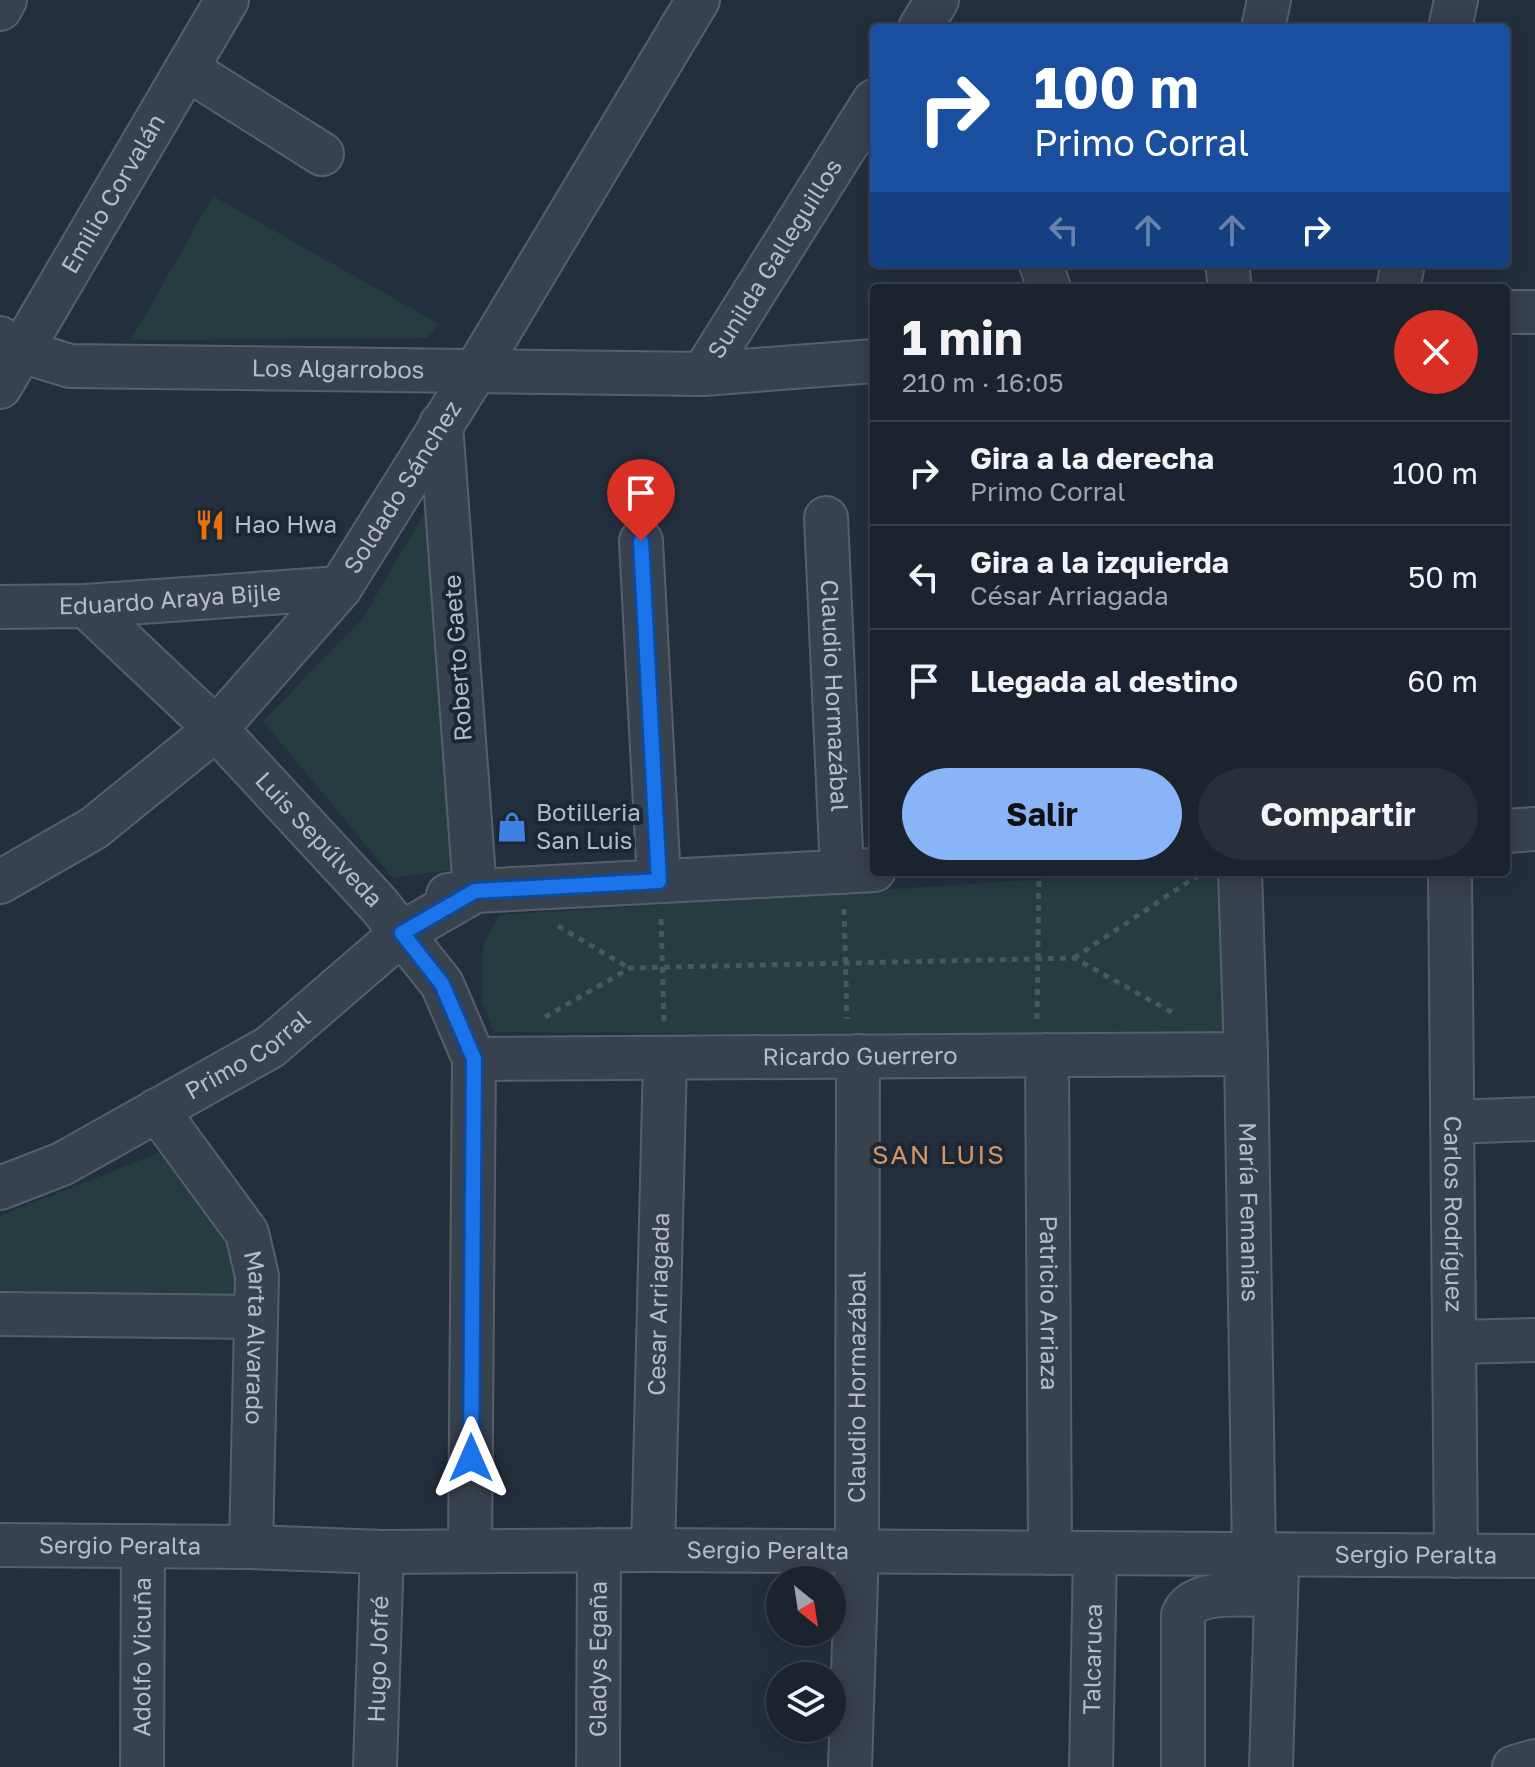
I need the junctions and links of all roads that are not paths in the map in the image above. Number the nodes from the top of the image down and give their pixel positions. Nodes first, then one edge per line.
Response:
1 (5, 0) edge
2 (227, 0) edge
3 (698, 0) edge
4 (937, 0) edge
5 (950, 0) edge
6 (1269, 0) edge
7 (1456, 0) edge
8 (0, 9) edge
9 (922, 24) edge
10 (959, 24) edge
11 (1264, 24) edge
12 (1451, 24) edge
13 (187, 69) junction
14 (870, 107) edge
15 (322, 154) dead end
16 (1510, 312) edge
17 (1535, 312) edge
18 (11, 344) edge
19 (870, 361) edge
20 (475, 372) junction
21 (703, 374) junction
22 (0, 387) edge
23 (441, 424) junction
24 (826, 518) dead end
25 (641, 541) dead end
26 (340, 588) junction
27 (86, 606) junction
28 (0, 607) edge
29 (216, 729) junction
30 (1535, 829) edge
31 (1510, 831) edge
32 (858, 871) edge
33 (1240, 876) edge
34 (1450, 876) edge
35 (659, 881) junction
36 (0, 882) edge
37 (475, 891) junction
38 (390, 919) junction
39 (1246, 1054) junction
40 (1042, 1055) junction
41 (853, 1056) junction
42 (665, 1058) junction
43 (474, 1059) junction
44 (157, 1110) junction
45 (1535, 1119) edge
46 (1452, 1122) junction
47 (0, 1188) edge
48 (0, 1314) edge
49 (256, 1317) junction
50 (1535, 1340) edge
51 (1454, 1342) junction
52 (0, 1545) edge
53 (143, 1546) junction
54 (251, 1547) junction
55 (599, 1550) junction
56 (653, 1550) junction
57 (470, 1551) junction
58 (857, 1551) junction
59 (382, 1552) junction
60 (1050, 1553) junction
61 (1095, 1553) junction
62 (1266, 1554) junction
63 (1456, 1556) junction
64 (1535, 1556) edge
65 (1276, 1595) junction
66 (1535, 1761) edge
67 (142, 1767) edge
68 (375, 1767) edge
69 (598, 1767) edge
70 (850, 1767) edge
71 (1091, 1767) edge
72 (1183, 1767) edge
73 (1271, 1767) edge
74 (1514, 1767) edge

1 - 8 street
2 - 13 street, Emilio Corvalán
3 - 20 street, Soldado Sánchez
4 - 9 street
5 - 10 street
6 - 11 street
7 - 12 street
13 - 15 street
13 - 18 street, Emilio Corvalán
14 - 21 street, Sunilda Galleguillos
16 - 17 street
18 - 20 street, Los Algarrobos
18 - 22 street, Emilio Corvalán
19 - 21 street, Los Algarrobos
20 - 21 street, Los Algarrobos
20 - 23 street, Soldado Sánchez
23 - 26 street, Soldado Sánchez
23 - 37 street, Roberto Gaete
24 - 32 street, Claudio Hormazábal
25 - 35 street
26 - 27 street, Eduardo Araya Bijle
26 - 29 street, Soldado Sánchez
27 - 28 street, Eduardo Araya Bijle
27 - 29 street, Luis Sepúlveda
29 - 36 street, Soldado Sánchez
29 - 38 street, Luis Sepúlveda
30 - 31 street
32 - 35 street
33 - 39 street, María Femanias
34 - 46 street, Carlos Rodríguez
35 - 37 street
37 - 38 street
38 - 43 street, Luis Sepúlveda
38 - 44 street, Primo Corral
39 - 40 street, Ricardo Guerrero
39 - 62 street, María Femanias
40 - 41 street, Ricardo Guerrero
40 - 60 street, Patricio Arriaza
41 - 42 street, Ricardo Guerrero
41 - 58 street, Claudio Hormazábal
42 - 43 street, Ricardo Guerrero
42 - 56 street, Cesar Arriagada
43 - 57 street, Luis Sepúlveda
44 - 47 street, Primo Corral
44 - 49 street, Marta Alvarado
45 - 46 street
46 - 51 street, Carlos Rodríguez
48 - 49 street
49 - 54 street, Marta Alvarado
50 - 51 street
51 - 63 street, Carlos Rodríguez
52 - 53 street, Sergio Peralta
53 - 54 street, Sergio Peralta
53 - 67 street, Adolfo Vicuña
54 - 59 street, Sergio Peralta
55 - 56 street, Sergio Peralta
55 - 57 street, Sergio Peralta
55 - 69 street, Gladys Egaña
56 - 58 street, Sergio Peralta
57 - 59 street, Sergio Peralta
58 - 60 street, Sergio Peralta
58 - 70 street, Claudio Hormazábal
59 - 68 street, Hugo Jofré
60 - 61 street, Sergio Peralta
61 - 62 street, Sergio Peralta
61 - 71 street, Talcaruca
62 - 63 street, Sergio Peralta
62 - 65 street, María Femanias
63 - 64 street, Sergio Peralta
65 - 72 street
65 - 73 street, María Femanias
66 - 74 street

